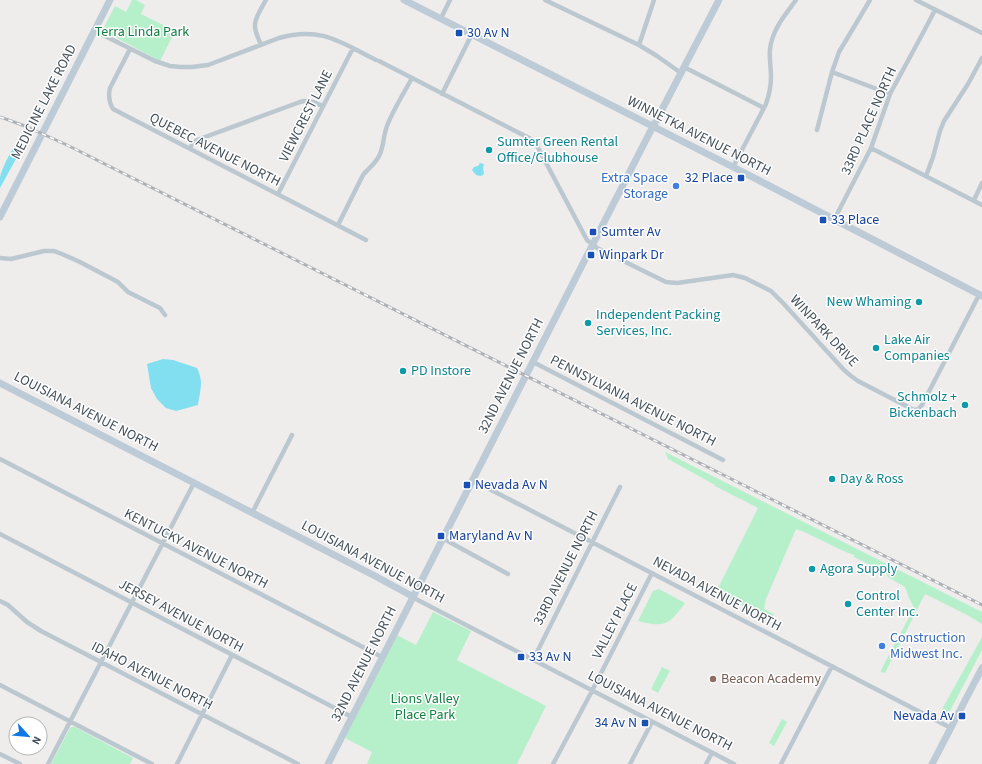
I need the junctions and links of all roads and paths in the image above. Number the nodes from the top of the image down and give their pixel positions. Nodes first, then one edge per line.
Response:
1 (110, 0) edge
2 (266, 0) edge
3 (404, 0) edge
4 (450, 0) edge
5 (545, 0) edge
6 (654, 0) edge
7 (719, 0) edge
8 (796, 0) edge
9 (870, 0) edge
10 (916, 0) edge
11 (935, 10) junction
12 (441, 18) junction
13 (95, 31) junction
14 (982, 33) edge
15 (472, 34) junction
16 (261, 45) junction
17 (639, 45) junction
18 (353, 48) junction
19 (130, 49) junction
20 (982, 58) edge
21 (682, 70) junction
22 (832, 72) junction
23 (412, 78) junction
24 (442, 94) junction
25 (890, 94) junction
26 (323, 106) junction
27 (764, 108) junction
28 (653, 126) junction
29 (817, 130) dead end
30 (871, 148) junction
31 (190, 149) junction
32 (733, 168) junction
33 (926, 176) junction
34 (982, 183) edge
35 (278, 194) junction
36 (974, 200) junction
37 (982, 205) edge
38 (0, 217) edge
39 (834, 220) junction
40 (338, 225) junction
41 (366, 240) dead end
42 (593, 244) junction
43 (0, 258) edge
44 (981, 296) edge
45 (165, 315) dead end
46 (533, 362) junction
47 (0, 383) edge
48 (292, 435) dead end
49 (0, 459) edge
50 (723, 460) dead end
51 (472, 480) junction
52 (194, 483) junction
53 (620, 487) dead end
54 (252, 513) junction
55 (0, 534) edge
56 (442, 538) junction
57 (592, 542) junction
58 (162, 543) junction
59 (652, 573) junction
60 (508, 574) dead end
61 (412, 597) junction
62 (0, 601) edge
63 (131, 603) junction
64 (232, 656) junction
65 (382, 657) junction
66 (532, 660) junction
67 (100, 662) junction
68 (832, 666) junction
69 (982, 668) edge
70 (0, 685) edge
71 (592, 691) junction
72 (202, 714) junction
73 (352, 717) junction
74 (70, 721) junction
75 (652, 722) junction
76 (951, 728) junction
77 (712, 753) junction
78 (0, 754) edge
79 (20, 764) edge
80 (48, 764) edge
81 (152, 764) edge
82 (177, 764) edge
83 (298, 764) edge
84 (328, 764) edge
85 (553, 764) edge
86 (630, 764) edge
87 (706, 764) edge
88 (734, 764) edge
89 (781, 764) edge
90 (932, 764) edge

1 - 13 street, MEDICINE LAKE ROAD
2 - 16 street
3 - 12 street, WINNETKA AVENUE NORTH
4 - 12 street
5 - 17 street
6 - 17 street
7 - 21 street, 32ND AVENUE NORTH
8 - 27 street
9 - 22 street
10 - 11 street
11 - 14 street
11 - 25 street, 33RD PLACE NORTH
12 - 15 street, WINNETKA AVENUE NORTH
13 - 19 street
13 - 38 street, MEDICINE LAKE ROAD
15 - 24 street
15 - 28 street, WINNETKA AVENUE NORTH
16 - 18 street
16 - 19 street
17 - 21 street
18 - 23 street
18 - 26 street, VIEWCREST LANE
19 - 31 street, QUEBEC AVENUE NORTH
20 - 33 street
21 - 27 street
21 - 28 street, 32ND AVENUE NORTH
22 - 25 street
22 - 29 street
23 - 24 street
23 - 40 street
24 - 42 street
25 - 30 street, 33RD PLACE NORTH
26 - 31 street
26 - 35 street, VIEWCREST LANE
27 - 32 street
28 - 32 street, WINNETKA AVENUE NORTH
28 - 42 street, 32ND AVENUE NORTH
30 - 33 street
30 - 39 street, 33RD PLACE NORTH
31 - 35 street, QUEBEC AVENUE NORTH
32 - 39 street, WINNETKA AVENUE NORTH
33 - 36 street
34 - 36 street
35 - 40 street, QUEBEC AVENUE NORTH
36 - 37 street
39 - 44 street, WINNETKA AVENUE NORTH
40 - 41 street, QUEBEC AVENUE NORTH
42 - 44 street, WINPARK DRIVE
42 - 46 street, 32ND AVENUE NORTH
43 - 45 street
46 - 50 street, PENNSYLVANIA AVENUE NORTH
46 - 51 street, 32ND AVENUE NORTH
47 - 52 street, LOUISIANA AVENUE NORTH
48 - 54 street
49 - 58 street, KENTUCKY AVENUE NORTH
51 - 56 street, 32ND AVENUE NORTH
51 - 57 street, NEVADA AVENUE NORTH
52 - 54 street, LOUISIANA AVENUE NORTH
52 - 58 street
53 - 57 street, 33RD AVENUE NORTH
54 - 61 street, LOUISIANA AVENUE NORTH
55 - 63 street, JERSEY AVENUE NORTH
56 - 60 street
56 - 61 street, 32ND AVENUE NORTH
57 - 59 street, NEVADA AVENUE NORTH
57 - 66 street, 33RD AVENUE NORTH
58 - 63 street
58 - 65 street, KENTUCKY AVENUE NORTH
59 - 68 street, NEVADA AVENUE NORTH
59 - 71 street, VALLEY PLACE
61 - 65 street, 32ND AVENUE NORTH
61 - 66 street, LOUISIANA AVENUE NORTH
62 - 67 street, IDAHO AVENUE NORTH
63 - 64 street, JERSEY AVENUE NORTH
63 - 67 street
64 - 72 street
64 - 73 street, JERSEY AVENUE NORTH
65 - 73 street, 32ND AVENUE NORTH
66 - 71 street, LOUISIANA AVENUE NORTH
67 - 72 street, IDAHO AVENUE NORTH
67 - 74 street
68 - 76 street, NEVADA AVENUE NORTH
68 - 89 street
69 - 76 street
70 - 74 street
71 - 75 street, LOUISIANA AVENUE NORTH
71 - 85 street, VALLEY PLACE
72 - 82 street
72 - 83 street, IDAHO AVENUE NORTH
73 - 84 street, 32ND AVENUE NORTH
74 - 80 street
74 - 81 street
75 - 77 street, LOUISIANA AVENUE NORTH
75 - 86 street
76 - 90 street
77 - 87 street
77 - 88 street, LOUISIANA AVENUE NORTH
78 - 79 street

